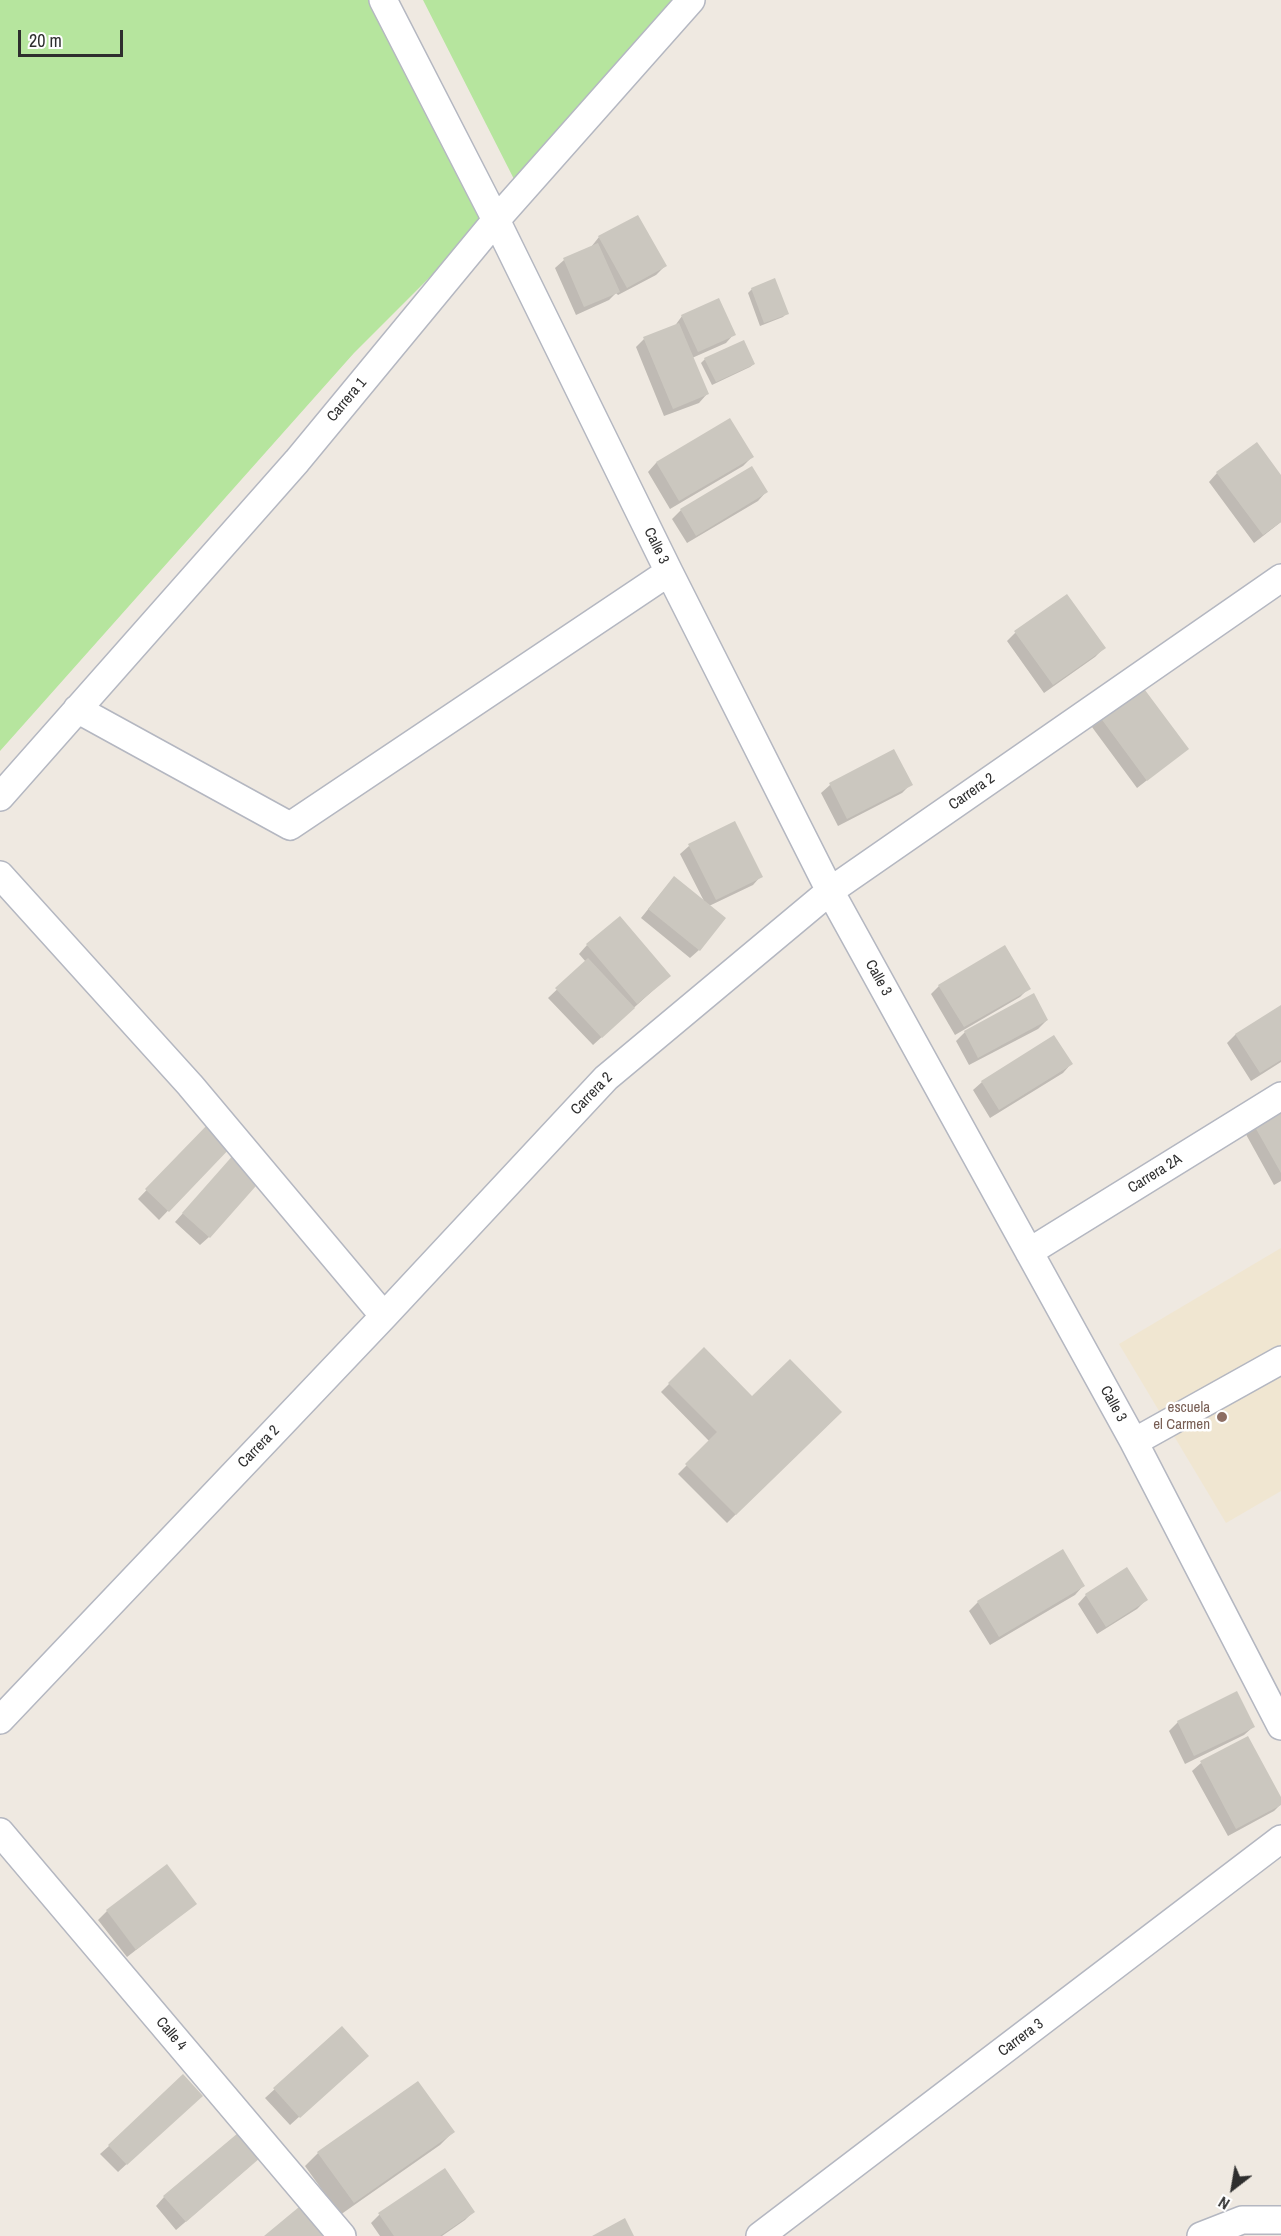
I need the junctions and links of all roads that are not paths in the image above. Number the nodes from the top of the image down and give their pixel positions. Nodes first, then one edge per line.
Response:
1 (382, 0) edge
2 (691, 0) edge
3 (496, 220) junction
4 (669, 572) junction
5 (1281, 578) edge
6 (77, 709) junction
7 (0, 797) edge
8 (0, 875) edge
9 (830, 891) junction
10 (1281, 1096) edge
11 (1029, 1252) junction
12 (384, 1316) junction
13 (1281, 1360) edge
14 (1134, 1442) junction
15 (0, 1720) edge
16 (1281, 1726) edge
17 (0, 1832) edge
18 (1281, 1839) edge
19 (1281, 2220) edge
20 (342, 2236) edge
21 (760, 2236) edge
22 (1201, 2236) edge

1 - 3 street, Calle 3
2 - 3 street, Carrera 1
3 - 4 street, Calle 3
3 - 6 street, Carrera 1
4 - 6 street
4 - 9 street, Calle 3
5 - 9 street, Carrera 2
6 - 7 street, Carrera 1
8 - 12 street
9 - 11 street, Calle 3
9 - 12 street, Carrera 2
10 - 11 street, Carrera 2A
11 - 14 street, Calle 3
12 - 15 street, Carrera 2
13 - 14 street
14 - 16 street, Calle 3
17 - 20 street, Calle 4
18 - 21 street, Carrera 3
19 - 22 street

